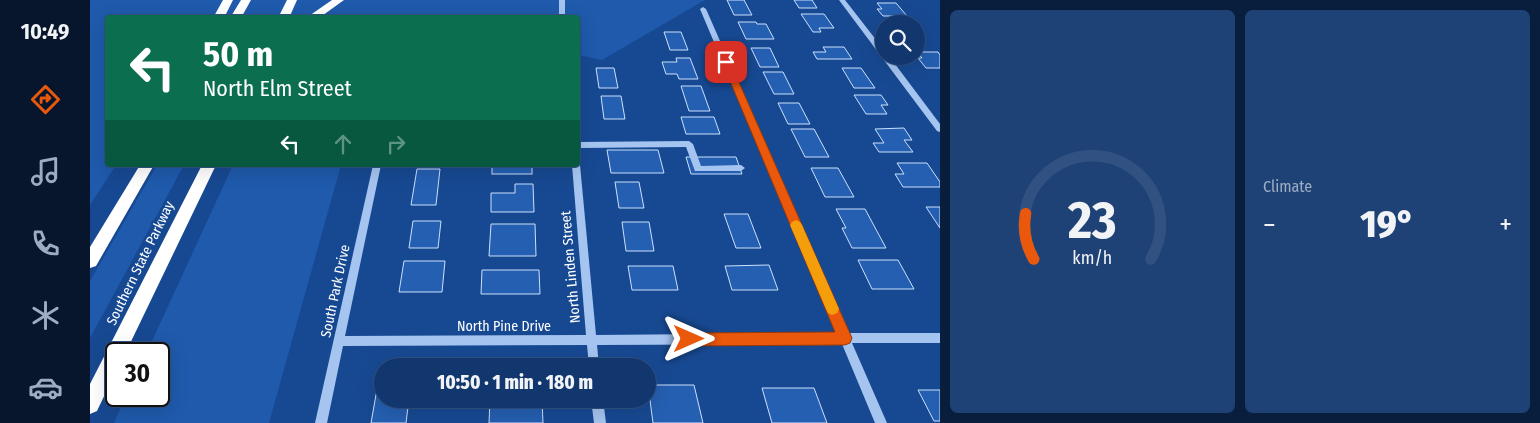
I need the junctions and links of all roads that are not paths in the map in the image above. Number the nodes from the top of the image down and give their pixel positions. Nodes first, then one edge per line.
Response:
1 (228, 0) edge
2 (246, 0) edge
3 (292, 0) edge
4 (339, 0) edge
5 (562, 0) edge
6 (842, 0) edge
7 (703, 9) dead end
8 (220, 15) edge
9 (237, 15) edge
10 (284, 15) edge
11 (316, 15) edge
12 (562, 15) edge
13 (875, 44) edge
14 (891, 65) edge
15 (940, 129) edge
16 (580, 145) edge
17 (146, 167) edge
18 (208, 167) edge
19 (215, 167) edge
20 (377, 167) edge
21 (576, 167) edge
22 (741, 168) dead end
23 (169, 244) junction
24 (90, 261) edge
25 (845, 338) junction
26 (940, 338) edge
27 (591, 340) junction
28 (339, 341) junction
29 (593, 358) edge
30 (90, 404) edge
31 (599, 408) edge
32 (321, 423) edge
33 (600, 423) edge
34 (881, 423) edge

1 - 8 highway
2 - 9 highway
3 - 10 highway
4 - 11 highway
5 - 12 street
6 - 13 street
7 - 25 street
14 - 15 street
16 - 22 street
17 - 24 highway
18 - 23 highway, Southern State Parkway
19 - 23 highway
20 - 28 street, South Park Drive
21 - 27 street, North Linden Street
23 - 30 highway, Southern State Parkway
25 - 26 street, North Pine Drive
25 - 27 street, North Pine Drive
25 - 34 street
27 - 28 street, North Pine Drive
27 - 29 street, North Linden Street
28 - 32 street, South Park Drive
31 - 33 street

